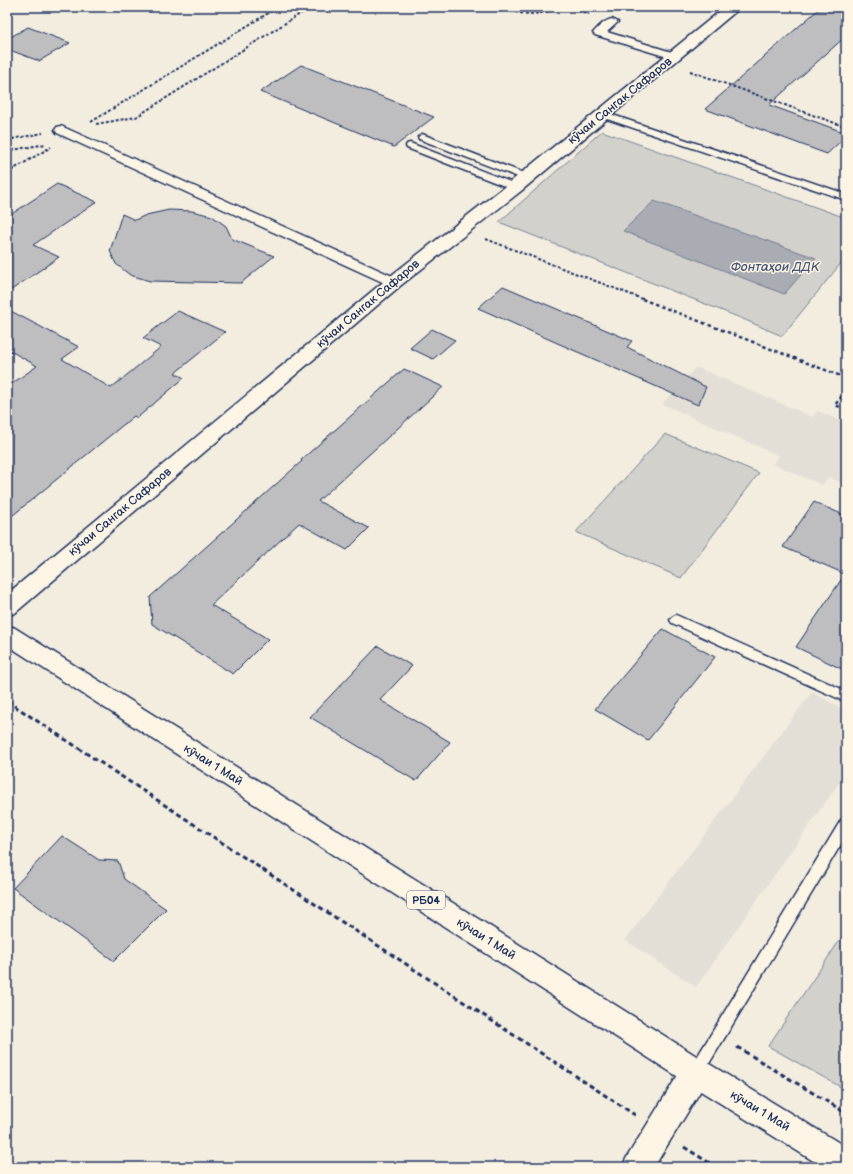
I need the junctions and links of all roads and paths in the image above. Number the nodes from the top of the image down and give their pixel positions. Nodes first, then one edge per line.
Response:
1 (278, 7) edge
2 (311, 7) edge
3 (501, 7) edge
4 (559, 7) edge
5 (734, 7) edge
6 (612, 22) dead end
7 (671, 59) junction
8 (604, 115) junction
9 (84, 126) junction
10 (846, 127) edge
11 (63, 135) junction
12 (422, 137) dead end
13 (7, 140) edge
14 (410, 146) dead end
15 (7, 151) edge
16 (7, 174) edge
17 (521, 182) junction
18 (846, 197) edge
19 (461, 229) junction
20 (394, 282) junction
21 (846, 378) edge
22 (846, 391) edge
23 (846, 409) edge
24 (7, 607) edge
25 (676, 620) dead end
26 (7, 634) edge
27 (846, 698) edge
28 (7, 701) edge
29 (846, 824) edge
30 (718, 1035) junction
31 (696, 1072) junction
32 (846, 1113) edge
33 (659, 1131) junction
34 (846, 1164) edge
35 (637, 1167) edge
36 (716, 1167) edge

1 - 9 path
2 - 9 path
3 - 4 path
5 - 7 street, кӯчаи Сангак Сафаров
6 - 7 street
7 - 8 street, кӯчаи Сангак Сафаров
7 - 10 path
8 - 17 street, кӯчаи Сангак Сафаров
8 - 18 lane
9 - 11 path
11 - 13 path
11 - 15 path
11 - 16 path
11 - 20 street
12 - 17 lane
14 - 17 lane
17 - 19 street, кӯчаи Сангак Сафаров
19 - 20 street, кӯчаи Сангак Сафаров
19 - 21 path
20 - 24 street, кӯчаи Сангак Сафаров
22 - 23 path
25 - 27 lane
26 - 31 street, кӯчаи 1 Май / РБ04
28 - 33 path
29 - 30 lane
30 - 31 lane
30 - 32 path
31 - 33 street
31 - 34 street, кӯчаи 1 Май / РБ04
33 - 35 street
33 - 36 path

